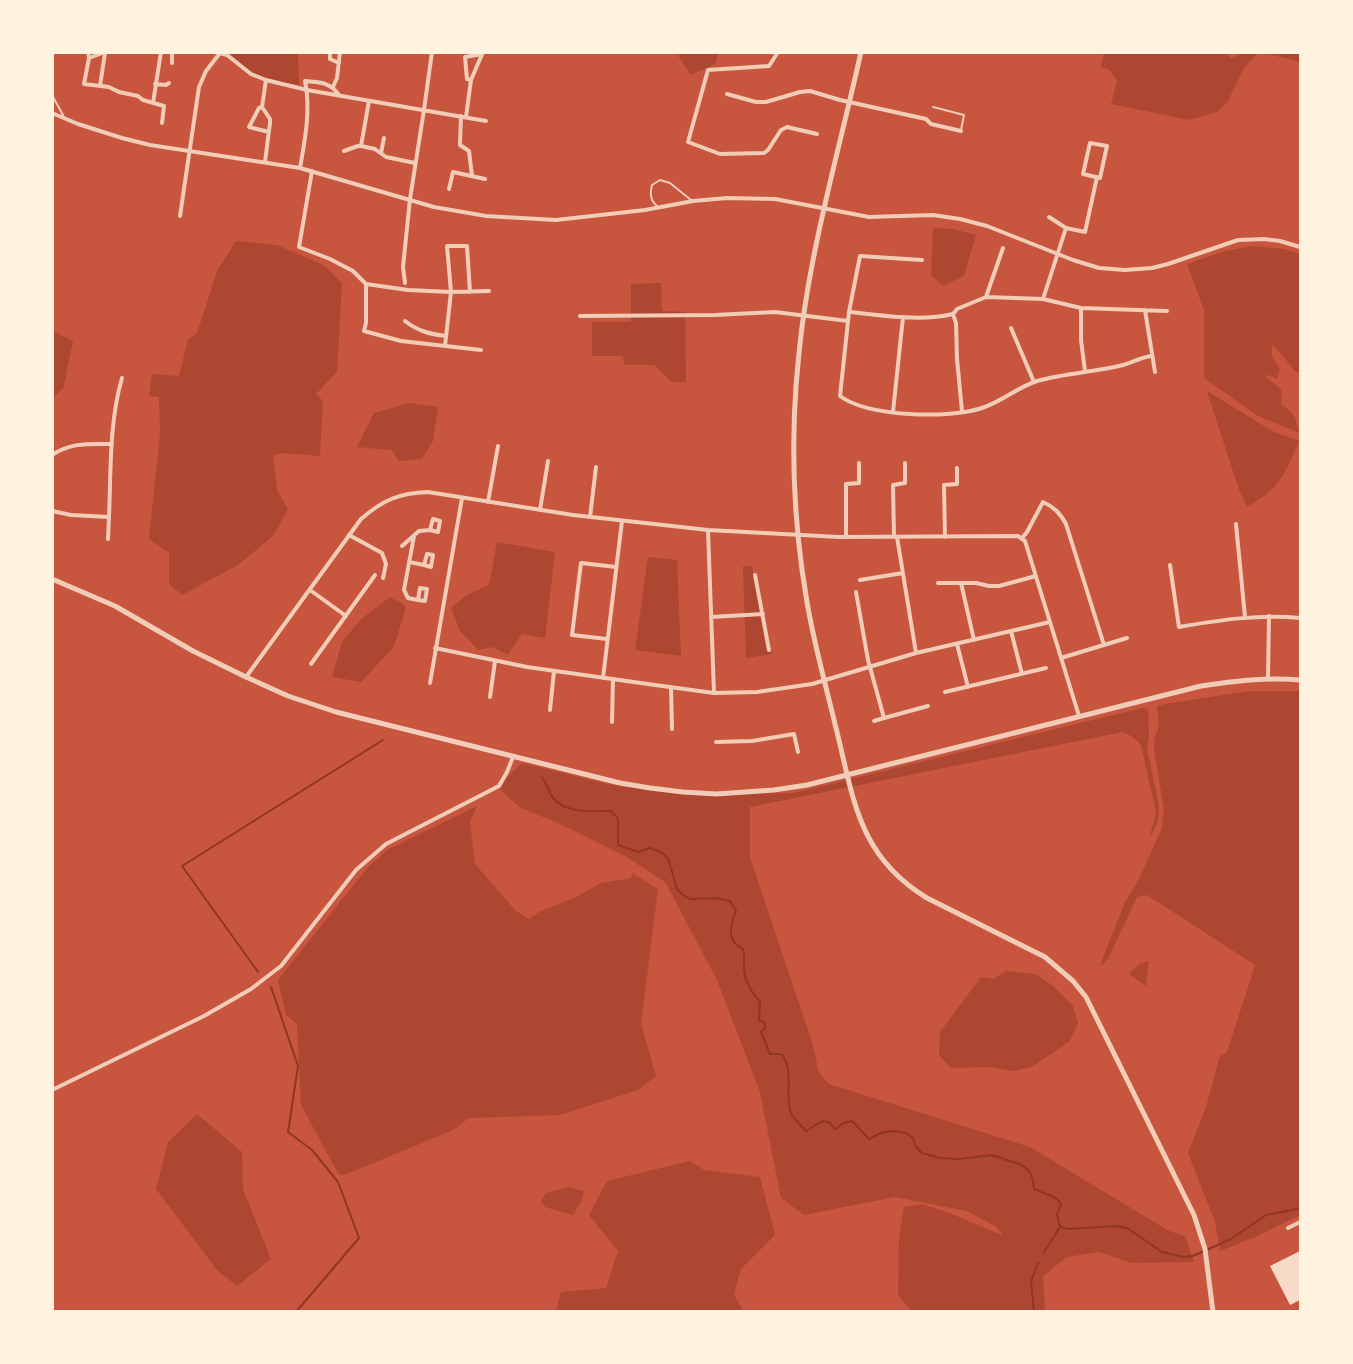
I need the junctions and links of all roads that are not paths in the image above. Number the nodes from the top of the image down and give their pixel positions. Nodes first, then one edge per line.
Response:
1 (88, 52) edge
2 (160, 52) edge
3 (172, 52) edge
4 (330, 52) edge
5 (340, 52) edge
6 (432, 52) edge
7 (778, 52) edge
8 (861, 52) edge
9 (105, 53) edge
10 (218, 53) edge
11 (482, 53) edge
12 (89, 58) junction
13 (172, 63) dead end
14 (339, 64) junction
15 (266, 80) junction
16 (471, 80) junction
17 (169, 83) dead end
18 (156, 84) junction
19 (100, 86) junction
20 (333, 87) junction
21 (307, 90) junction
22 (727, 94) dead end
23 (52, 95) edge
24 (339, 96) junction
25 (369, 101) junction
26 (850, 102) junction
27 (153, 103) junction
28 (262, 107) junction
29 (934, 107) dead end
30 (424, 110) junction
31 (52, 112) edge
32 (463, 117) junction
33 (66, 119) junction
34 (486, 121) dead end
35 (162, 123) dead end
36 (961, 131) joint
37 (269, 132) junction
38 (818, 134) dead end
39 (384, 138) dead end
40 (361, 146) junction
41 (190, 150) junction
42 (344, 151) dead end
43 (381, 153) junction
44 (265, 162) junction
45 (415, 163) junction
46 (300, 168) junction
47 (312, 171) junction
48 (472, 176) junction
49 (1097, 177) junction
50 (485, 178) dead end
51 (449, 190) dead end
52 (410, 200) junction
53 (693, 201) junction
54 (659, 207) junction
55 (825, 209) junction
56 (180, 216) dead end
57 (1049, 217) dead end
58 (1066, 228) junction
59 (1300, 247) edge
60 (1003, 248) dead end
61 (1058, 255) junction
62 (922, 260) dead end
63 (405, 283) dead end
64 (366, 284) junction
65 (490, 291) dead end
66 (451, 292) junction
67 (470, 292) junction
68 (986, 297) junction
69 (1043, 298) junction
70 (1081, 308) junction
71 (1145, 310) junction
72 (1167, 311) dead end
73 (850, 312) junction
74 (952, 314) junction
75 (804, 315) junction
76 (580, 316) dead end
77 (903, 317) junction
78 (405, 321) dead end
79 (848, 321) junction
80 (1010, 328) dead end
81 (446, 336) junction
82 (445, 346) junction
83 (481, 350) dead end
84 (1152, 356) junction
85 (1085, 371) junction
86 (1155, 372) dead end
87 (122, 378) dead end
88 (1034, 382) junction
89 (962, 411) junction
90 (893, 412) junction
91 (112, 444) junction
92 (498, 446) dead end
93 (52, 455) edge
94 (548, 461) dead end
95 (859, 463) dead end
96 (905, 464) dead end
97 (596, 468) dead end
98 (956, 468) dead end
99 (462, 498) junction
100 (1037, 499) dead end
101 (488, 502) junction
102 (1042, 502) junction
103 (540, 510) junction
104 (52, 511) edge
105 (109, 517) junction
106 (590, 517) junction
107 (622, 521) junction
108 (1236, 524) dead end
109 (430, 530) dead end
110 (708, 530) junction
111 (349, 535) junction
112 (798, 535) junction
113 (414, 536) junction
114 (846, 537) junction
115 (896, 537) junction
116 (945, 537) junction
117 (1022, 538) junction
118 (108, 540) dead end
119 (402, 546) dead end
120 (409, 562) junction
121 (424, 565) dead end
122 (1170, 565) dead end
123 (616, 567) junction
124 (903, 573) junction
125 (375, 575) dead end
126 (755, 575) dead end
127 (1036, 576) junction
128 (384, 578) dead end
129 (52, 579) edge
130 (860, 580) dead end
131 (938, 583) dead end
132 (961, 583) junction
133 (310, 590) junction
134 (856, 592) dead end
135 (418, 600) dead end
136 (762, 614) junction
137 (346, 616) junction
138 (1269, 616) junction
139 (711, 617) junction
140 (1245, 617) junction
141 (1300, 618) edge
142 (1050, 622) junction
143 (1179, 627) junction
144 (1173, 628) dead end
145 (1011, 631) junction
146 (1127, 638) dead end
147 (607, 640) junction
148 (974, 640) junction
149 (957, 644) junction
150 (1104, 645) junction
151 (435, 648) junction
152 (769, 650) dead end
153 (916, 653) junction
154 (1062, 658) junction
155 (495, 661) junction
156 (311, 664) dead end
157 (870, 666) junction
158 (1046, 668) dead end
159 (554, 671) junction
160 (1022, 674) junction
161 (246, 678) junction
162 (603, 678) junction
163 (613, 679) junction
164 (1268, 679) junction
165 (1300, 680) edge
166 (824, 681) junction
167 (430, 683) dead end
168 (968, 686) junction
169 (671, 687) junction
170 (945, 692) dead end
171 (714, 693) junction
172 (490, 697) dead end
173 (928, 706) dead end
174 (550, 710) dead end
175 (1080, 716) junction
176 (884, 718) junction
177 (874, 721) dead end
178 (612, 722) dead end
179 (672, 729) dead end
180 (716, 742) dead end
181 (798, 752) dead end
182 (513, 757) junction
183 (848, 775) junction
184 (52, 1090) edge
185 (1300, 1222) edge
186 (1288, 1228) dead end
187 (1213, 1312) edge

1 - 12 street
2 - 18 street
3 - 13 street
4 - 14 street
5 - 14 street
6 - 30 street
7 - 38 street
8 - 26 street
9 - 12 street
9 - 19 street
10 - 15 street
10 - 41 street
11 - 16 street
11 - 16 street
12 - 19 street
14 - 20 street
15 - 21 street
15 - 28 street
16 - 32 street
17 - 18 street
18 - 27 street
19 - 27 street
20 - 21 street
20 - 24 street
21 - 24 street
21 - 46 street
22 - 26 street
23 - 33 lane
24 - 25 street
25 - 30 street
25 - 40 street
26 - 36 street
26 - 55 street
27 - 35 street
28 - 37 street
28 - 37 street
29 - 36 lane
30 - 32 street
30 - 45 street
31 - 33 street
32 - 34 street
32 - 48 street
33 - 41 street
37 - 44 street
39 - 43 street
40 - 42 street
40 - 43 street
41 - 44 street
41 - 56 street
43 - 45 street
44 - 46 street
45 - 52 street
46 - 47 street
47 - 52 street
47 - 64 street
48 - 50 street
48 - 51 street
49 - 49 street
49 - 58 street
52 - 54 street
52 - 63 street
53 - 54 street
53 - 54 lane
53 - 55 street
55 - 61 street
55 - 75 street
57 - 58 street
58 - 61 street
59 - 61 street
60 - 68 street
61 - 69 street
62 - 73 street
64 - 66 street
64 - 82 street
65 - 67 street
66 - 67 street
66 - 67 street
66 - 81 street
68 - 69 street
68 - 74 street
69 - 70 street
70 - 71 street
70 - 85 street
71 - 72 street
71 - 84 street
73 - 77 street
73 - 79 street
74 - 77 street
74 - 89 street
75 - 76 street
75 - 79 street
75 - 112 street
77 - 90 street
78 - 81 street
79 - 90 street
80 - 88 street
81 - 82 street
82 - 83 street
84 - 85 street
84 - 86 street
85 - 88 street
87 - 91 street
88 - 89 street
89 - 90 street
91 - 93 street
91 - 105 street
92 - 101 street
94 - 103 street
95 - 114 street
96 - 115 street
97 - 106 street
98 - 116 street
99 - 101 street
99 - 111 street
99 - 151 street
100 - 102 street
101 - 103 street
102 - 117 street
102 - 150 street
103 - 106 street
104 - 105 street
105 - 118 street
106 - 107 street
107 - 110 street
107 - 123 street
108 - 140 street
109 - 113 street
110 - 112 street
110 - 139 street
111 - 128 street
111 - 133 street
112 - 114 street
112 - 166 street
113 - 119 street
113 - 120 street
114 - 115 street
115 - 116 street
115 - 124 street
116 - 117 street
117 - 127 street
120 - 121 street
120 - 135 street
122 - 143 street
123 - 147 street
123 - 147 street
124 - 130 street
124 - 153 street
125 - 137 street
126 - 136 street
127 - 132 street
127 - 142 street
129 - 161 street
131 - 132 street
132 - 148 street
133 - 137 street
133 - 161 street
134 - 157 street
136 - 139 street
136 - 152 street
137 - 156 street
138 - 140 street
138 - 141 street
138 - 164 street
139 - 171 street
140 - 143 street
142 - 145 street
142 - 154 street
143 - 144 street
145 - 148 street
145 - 160 street
146 - 150 street
147 - 162 street
148 - 149 street
149 - 153 street
149 - 168 street
150 - 154 street
151 - 155 street
151 - 167 street
153 - 157 street
154 - 175 street
155 - 159 street
155 - 172 street
157 - 166 street
157 - 176 street
158 - 160 street
159 - 162 street
159 - 174 street
160 - 168 street
161 - 182 street
162 - 163 street
163 - 169 street
163 - 178 street
164 - 165 street
164 - 175 street
166 - 171 street
166 - 183 street
168 - 170 street
169 - 171 street
169 - 179 street
173 - 176 street
175 - 183 street
176 - 177 street
180 - 181 street
182 - 183 street
182 - 184 street
183 - 187 street
185 - 186 street

